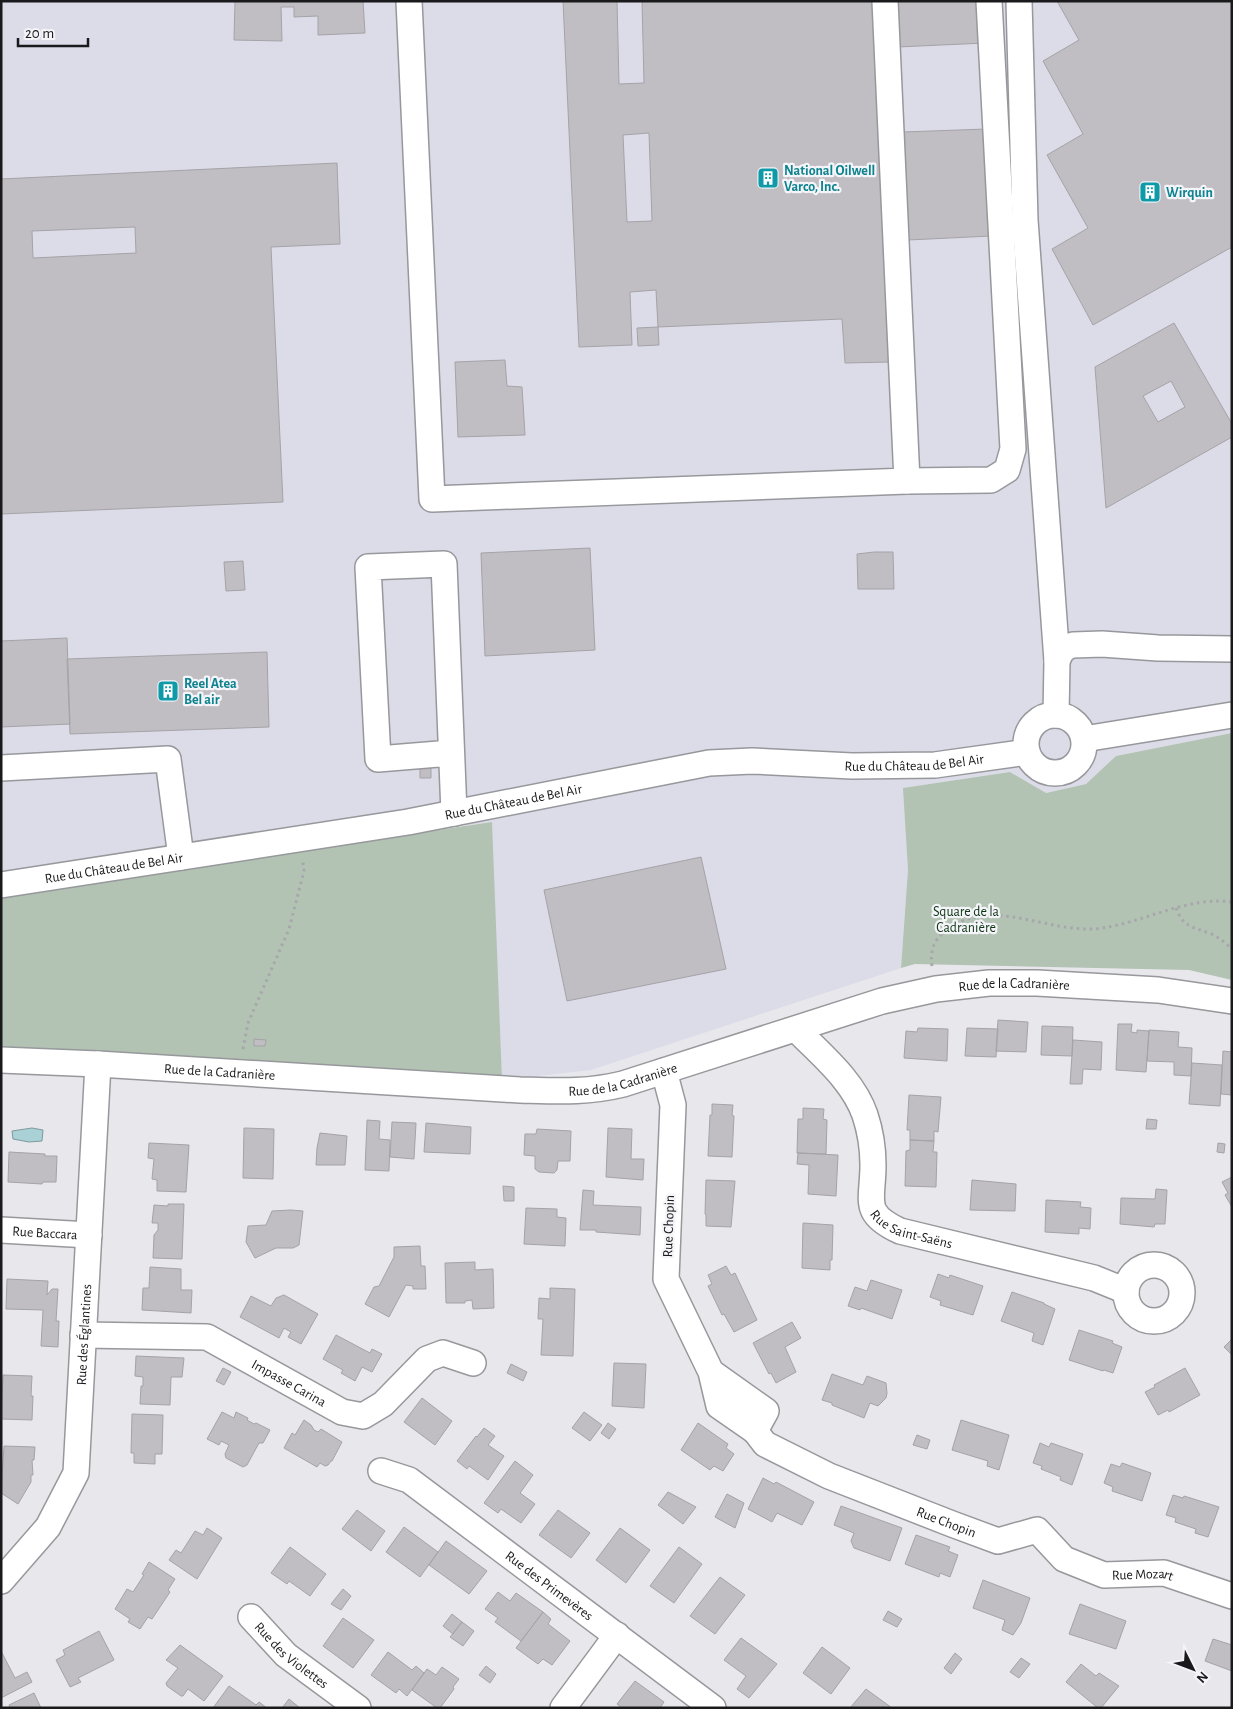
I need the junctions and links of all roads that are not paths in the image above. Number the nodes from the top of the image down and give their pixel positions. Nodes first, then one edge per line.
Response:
1 (408, 1) edge
2 (885, 1) edge
3 (989, 1) edge
4 (1019, 1) edge
5 (907, 481) junction
6 (1232, 649) edge
7 (1057, 661) junction
8 (1232, 714) edge
9 (1056, 715) junction
10 (1084, 739) junction
11 (1027, 752) junction
12 (451, 754) junction
13 (1, 768) edge
14 (454, 813) junction
15 (181, 857) junction
16 (1, 885) edge
17 (1232, 1001) edge
18 (796, 1029) junction
19 (1, 1060) edge
20 (98, 1064) junction
21 (664, 1071) junction
22 (1, 1230) edge
23 (89, 1235) junction
24 (1126, 1290) dead end
25 (83, 1335) junction
26 (473, 1363) dead end
27 (381, 1471) dead end
28 (1036, 1530) joint
29 (1, 1581) edge
30 (1232, 1596) edge
31 (251, 1618) dead end
32 (617, 1635) junction
33 (358, 1708) edge
34 (563, 1708) edge
35 (713, 1708) edge

1 - 5 street
2 - 5 street
3 - 5 street
4 - 7 street
6 - 7 street
7 - 9 street
8 - 10 street
9 - 10 street
9 - 11 street
10 - 11 street
11 - 14 street, Rue du Château de Bel Air
12 - 12 street
12 - 14 street
13 - 15 street
14 - 15 street, Rue du Château de Bel Air
15 - 16 street, Rue du Château de Bel Air
17 - 18 street, Rue de la Cadranière
18 - 21 street, Rue de la Cadranière
18 - 24 street, Rue Saint-Saëns
19 - 20 street, Rue de la Cadranière
20 - 21 street, Rue de la Cadranière
20 - 23 street, Rue des Églantines
21 - 28 street, Rue Chopin
22 - 23 street, Rue Baccara
23 - 25 street, Rue des Églantines
25 - 26 street, Impasse Carina
25 - 29 street, Rue des Églantines
27 - 32 street, Rue des Primevères
28 - 30 street, Rue Mozart
31 - 33 street, Rue des Violettes
32 - 34 street
32 - 35 street, Rue des Primevères

